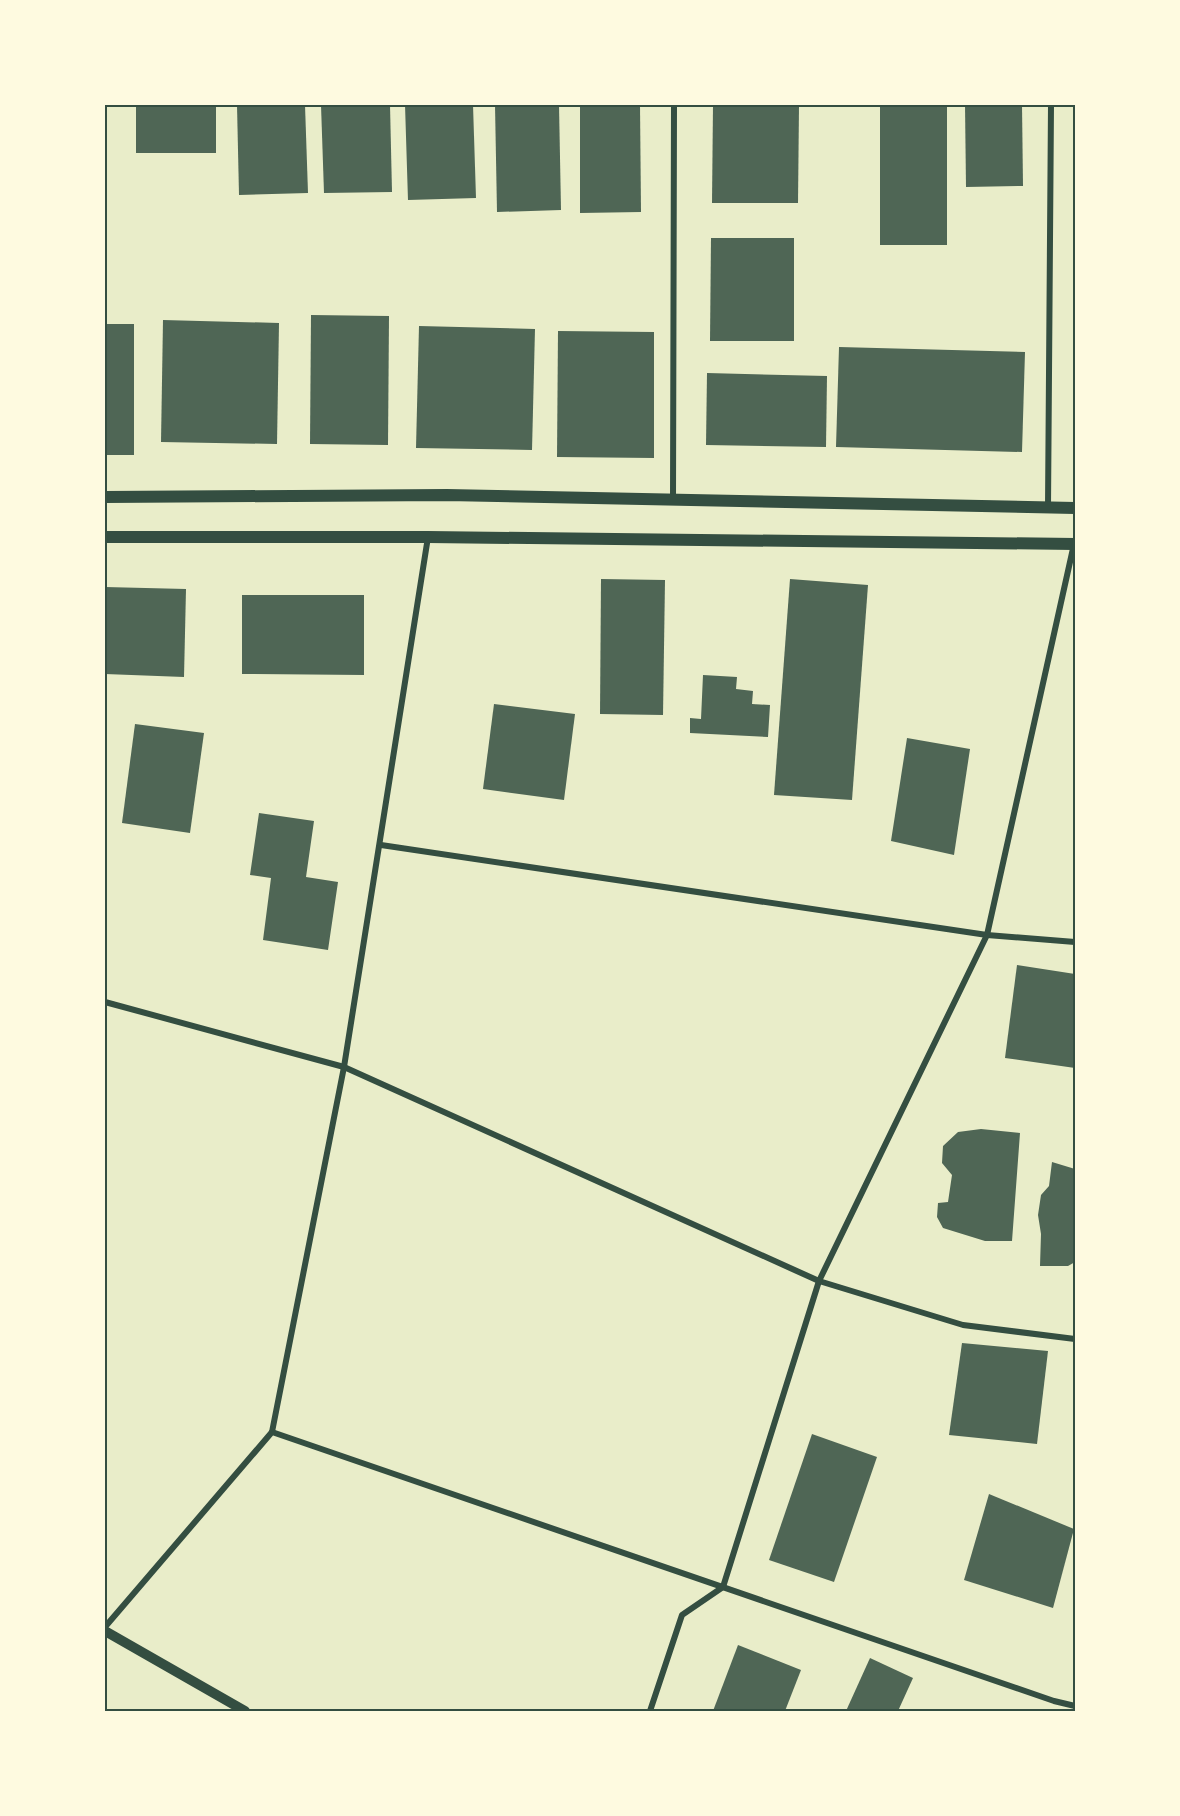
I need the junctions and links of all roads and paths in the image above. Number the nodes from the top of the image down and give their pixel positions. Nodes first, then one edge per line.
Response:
1 (674, 105) edge
2 (1051, 105) edge
3 (105, 497) edge
4 (673, 500) junction
5 (1048, 508) junction
6 (1075, 508) edge
7 (105, 537) edge
8 (428, 537) junction
9 (1074, 544) edge
10 (381, 844) junction
11 (987, 935) junction
12 (1075, 942) edge
13 (105, 1002) edge
14 (344, 1067) junction
15 (819, 1281) junction
16 (1075, 1339) edge
17 (272, 1432) junction
18 (723, 1587) junction
19 (105, 1629) edge
20 (1075, 1706) edge
21 (245, 1711) edge
22 (650, 1711) edge

1 - 4 street
2 - 5 street
3 - 4 main road
4 - 5 main road
5 - 6 main road
7 - 8 main road
8 - 9 main road
8 - 10 street
9 - 11 street
10 - 11 street
10 - 14 street
11 - 12 street
11 - 15 street
13 - 14 street
14 - 15 street
14 - 17 street
15 - 16 street
15 - 18 street
17 - 18 street
17 - 19 street
18 - 20 street
18 - 22 street
19 - 21 street

